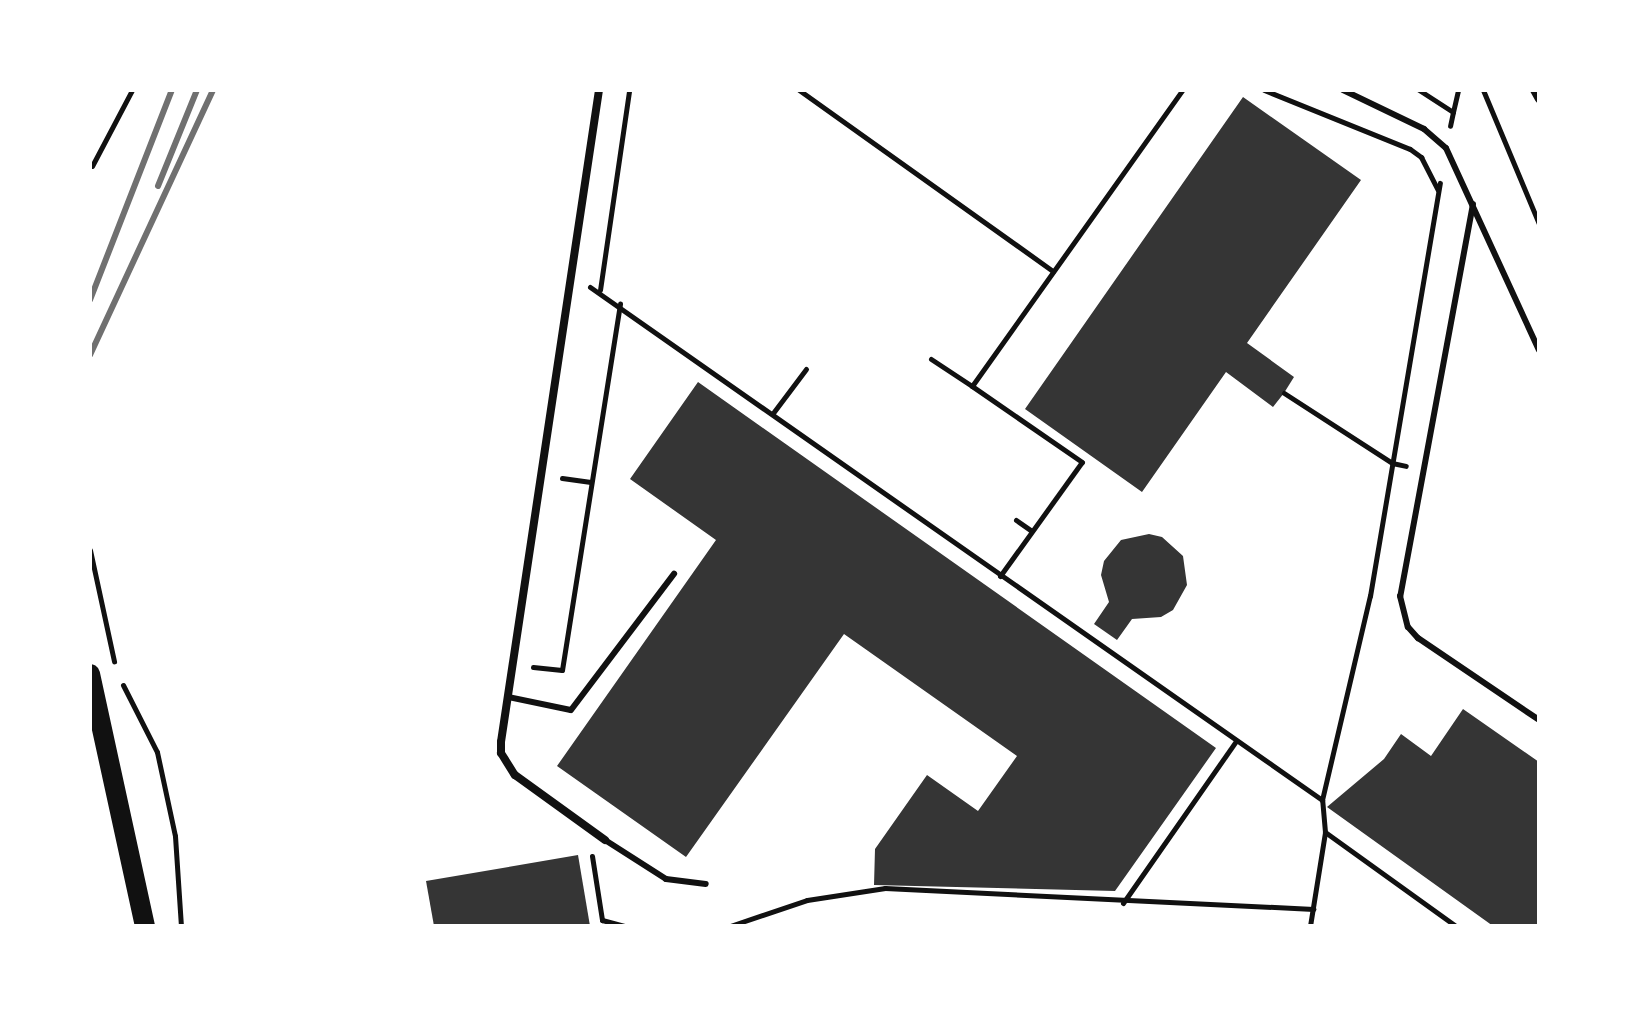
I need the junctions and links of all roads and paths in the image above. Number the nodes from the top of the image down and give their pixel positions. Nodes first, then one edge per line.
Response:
1 (132, 90) edge
2 (599, 90) edge
3 (629, 90) edge
4 (799, 90) edge
5 (1182, 90) edge
6 (1264, 90) edge
7 (1343, 90) edge
8 (1419, 90) edge
9 (1458, 90) edge
10 (1483, 90) edge
11 (1534, 90) edge
12 (1539, 99) edge
13 (1453, 112) junction
14 (1446, 148) junction
15 (92, 166) dead end
16 (1438, 191) junction
17 (1473, 204) junction
18 (1539, 224) edge
19 (1053, 271) junction
20 (570, 280) junction
21 (600, 290) junction
22 (620, 304) junction
23 (1539, 350) edge
24 (931, 359) dead end
25 (806, 369) dead end
26 (972, 386) junction
27 (1284, 393) dead end
28 (773, 413) junction
29 (1392, 463) junction
30 (1422, 469) junction
31 (541, 474) junction
32 (591, 482) junction
33 (1016, 520) dead end
34 (1032, 531) junction
35 (90, 550) edge
36 (674, 574) dead end
37 (1000, 576) junction
38 (512, 664) junction
39 (90, 674) edge
40 (508, 697) junction
41 (1539, 720) edge
42 (1236, 741) junction
43 (1322, 800) junction
44 (1325, 832) junction
45 (605, 840) junction
46 (706, 884) dead end
47 (1123, 903) junction
48 (1313, 909) junction
49 (145, 926) edge
50 (181, 926) edge
51 (625, 926) edge
52 (730, 926) edge
53 (1310, 926) edge
54 (1456, 926) edge

1 - 15 path
2 - 20 street
3 - 21 path
4 - 19 path
5 - 19 path
6 - 16 path
7 - 14 lane
8 - 13 path
9 - 13 path
10 - 18 path
11 - 12 street
13 - 14 path
14 - 16 path
14 - 17 lane
16 - 29 path
17 - 23 lane
17 - 30 lane
19 - 26 path
20 - 21 path
20 - 31 street
21 - 22 path
22 - 28 path
22 - 32 path
24 - 26 path
25 - 28 path
26 - 34 path
27 - 29 path
28 - 37 path
29 - 30 path
29 - 43 path
30 - 41 lane
31 - 32 path
31 - 38 street
32 - 38 path
33 - 34 path
34 - 37 path
35 - 50 path
36 - 40 lane
37 - 42 path
38 - 40 street
39 - 49 main road
40 - 45 street
42 - 43 path
42 - 47 path
43 - 44 path
44 - 48 path
44 - 54 path
45 - 46 lane
45 - 51 path
47 - 48 path
47 - 52 path
48 - 53 path

